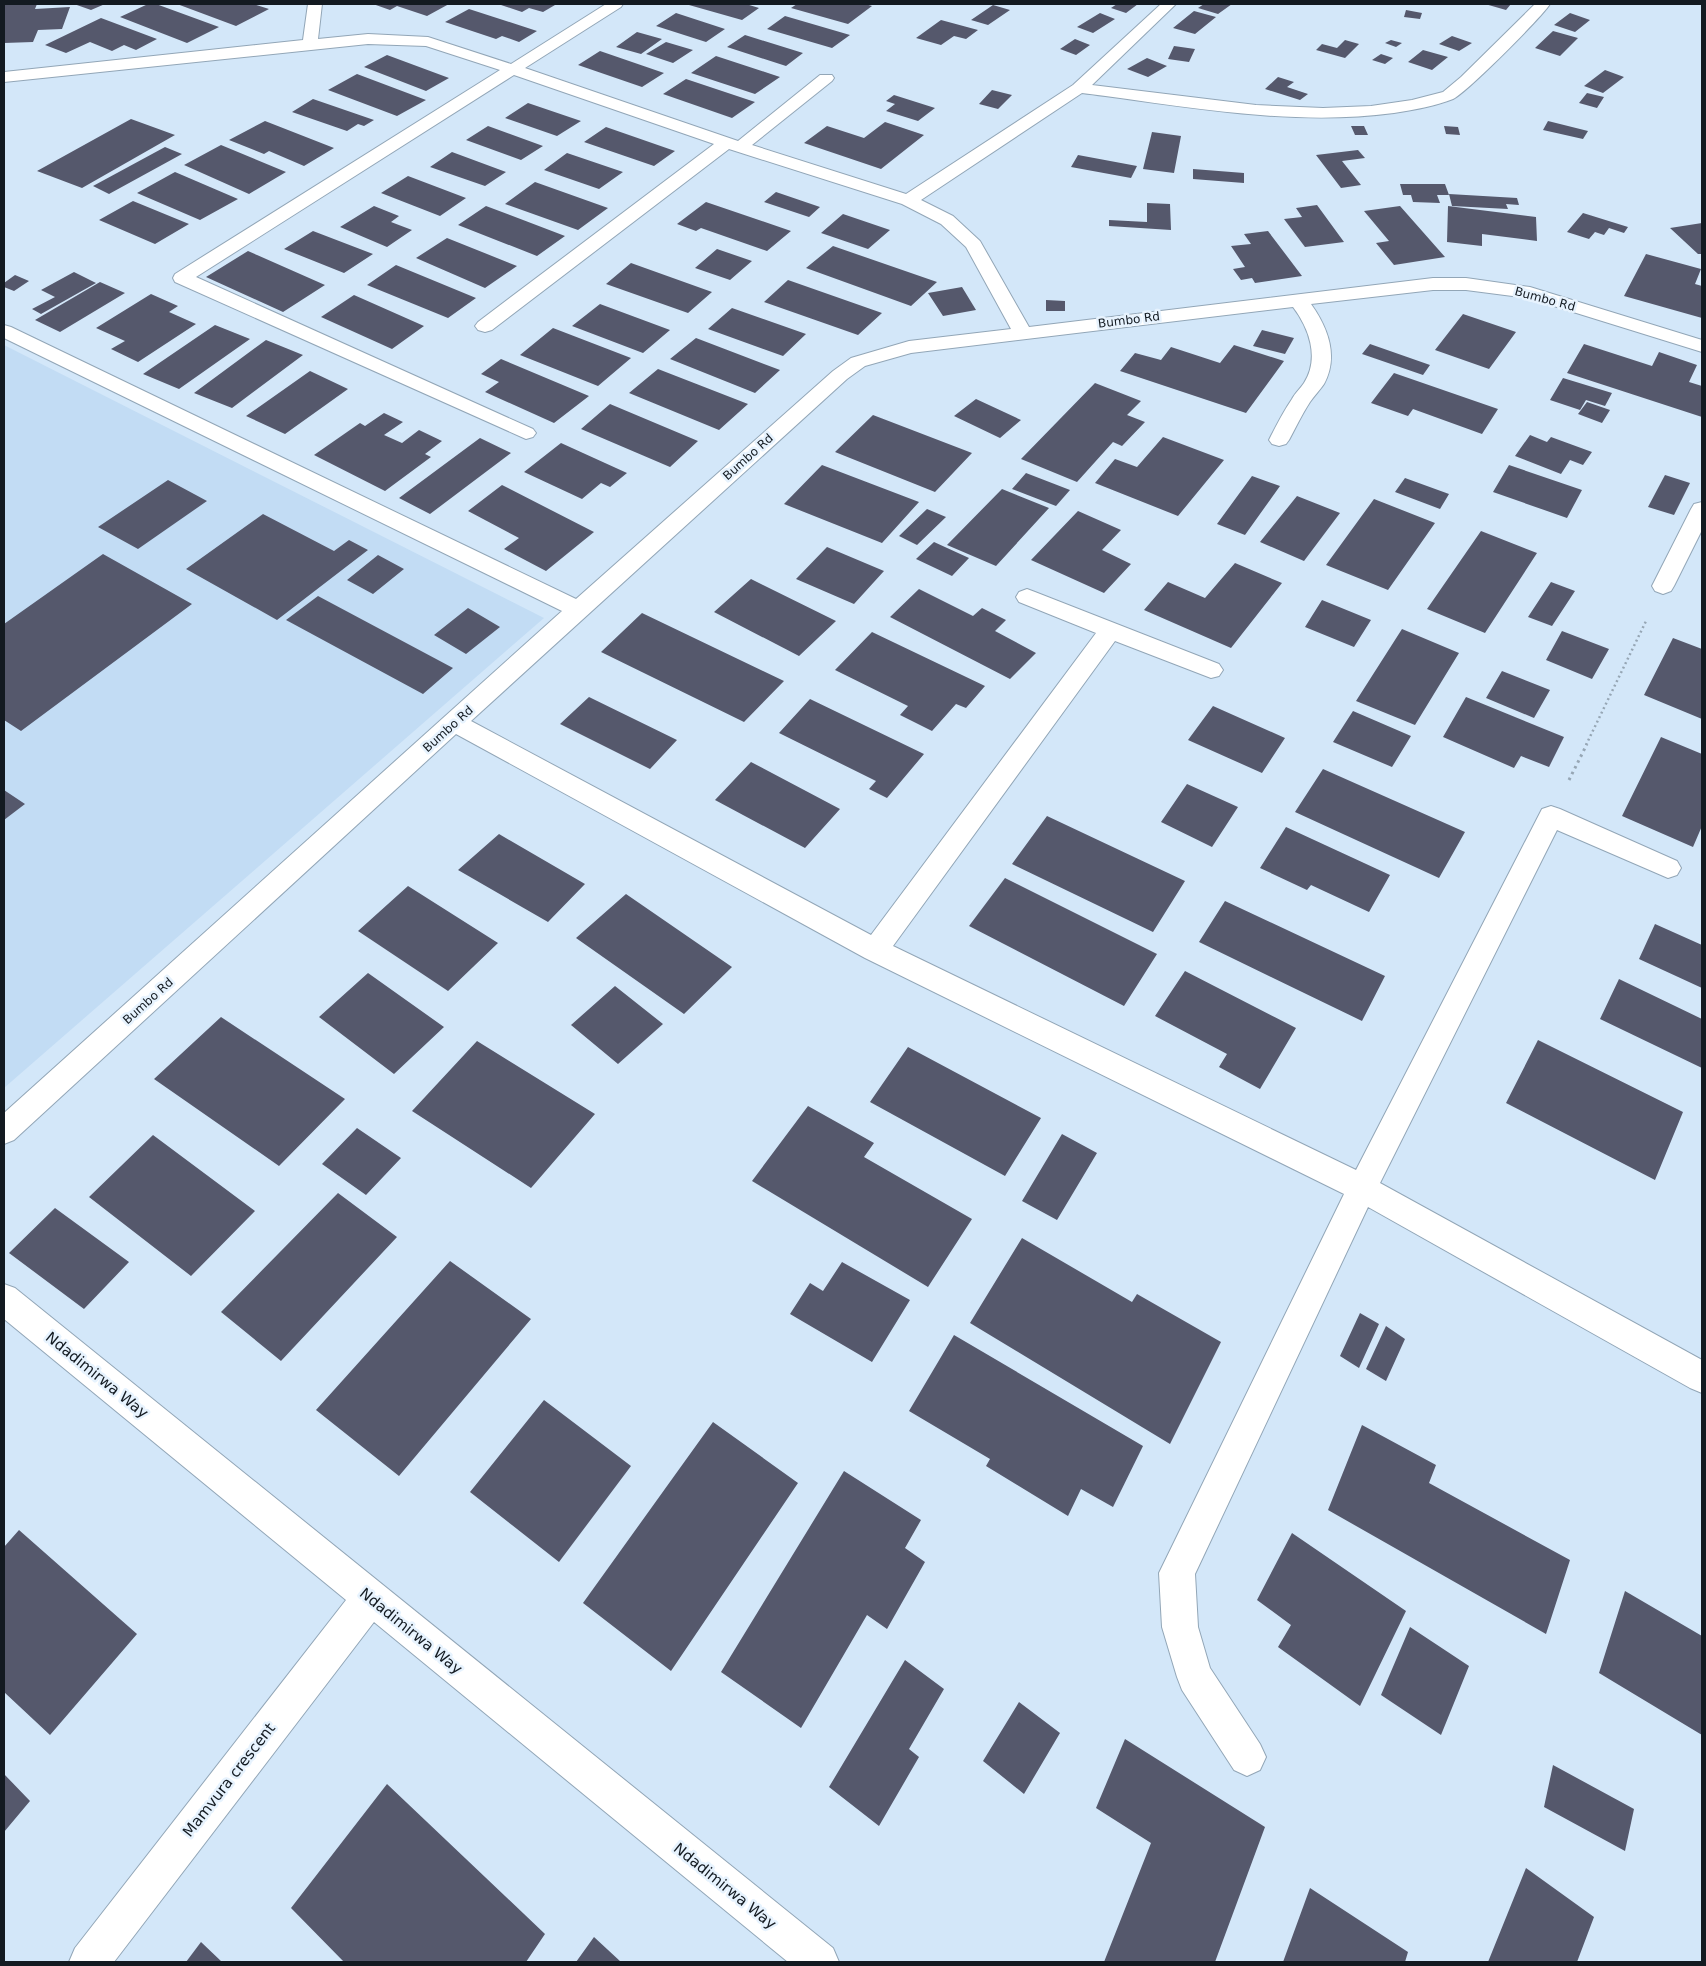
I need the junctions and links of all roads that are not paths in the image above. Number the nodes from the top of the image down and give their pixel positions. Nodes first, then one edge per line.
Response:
1 (315, 4) edge
2 (616, 4) edge
3 (1169, 4) edge
4 (1543, 4) edge
5 (310, 44) junction
6 (512, 69) junction
7 (4, 77) edge
8 (826, 78) dead end
9 (1079, 88) junction
10 (733, 144) junction
11 (908, 200) junction
12 (1298, 301) junction
13 (486, 326) dead end
14 (4, 331) edge
15 (1023, 333) junction
16 (1702, 346) edge
17 (526, 433) dead end
18 (1279, 440) dead end
19 (1702, 509) edge
20 (1663, 586) road end
21 (1027, 597) dead end
22 (577, 609) junction
23 (1111, 630) junction
24 (1211, 670) dead end
25 (455, 723) junction
26 (1668, 868) dead end
27 (875, 950) junction
28 (4, 1131) edge
29 (1362, 1188) junction
30 (4, 1299) edge
31 (1702, 1378) edge
32 (370, 1598) junction
33 (1247, 1757) dead end
34 (89, 1962) edge
35 (819, 1962) edge

1 - 5 street
2 - 6 street
3 - 9 street
4 - 9 street
5 - 6 street
5 - 7 street
6 - 10 street
6 - 17 street
8 - 10 street
9 - 11 street
10 - 11 street
10 - 13 street
11 - 15 street
12 - 15 street, Bumbo Rd
12 - 16 street, Bumbo Rd
12 - 18 street
14 - 22 street
15 - 22 street, Bumbo Rd
19 - 20 street
21 - 23 street
22 - 25 street, Bumbo Rd
23 - 24 street
23 - 27 street
25 - 27 street
25 - 28 street, Bumbo Rd
26 - 29 street
27 - 29 street
29 - 31 street
29 - 33 street
30 - 32 street, Ndadimirwa Way
32 - 34 street, Mamvura crescent
32 - 35 street, Ndadimirwa Way

